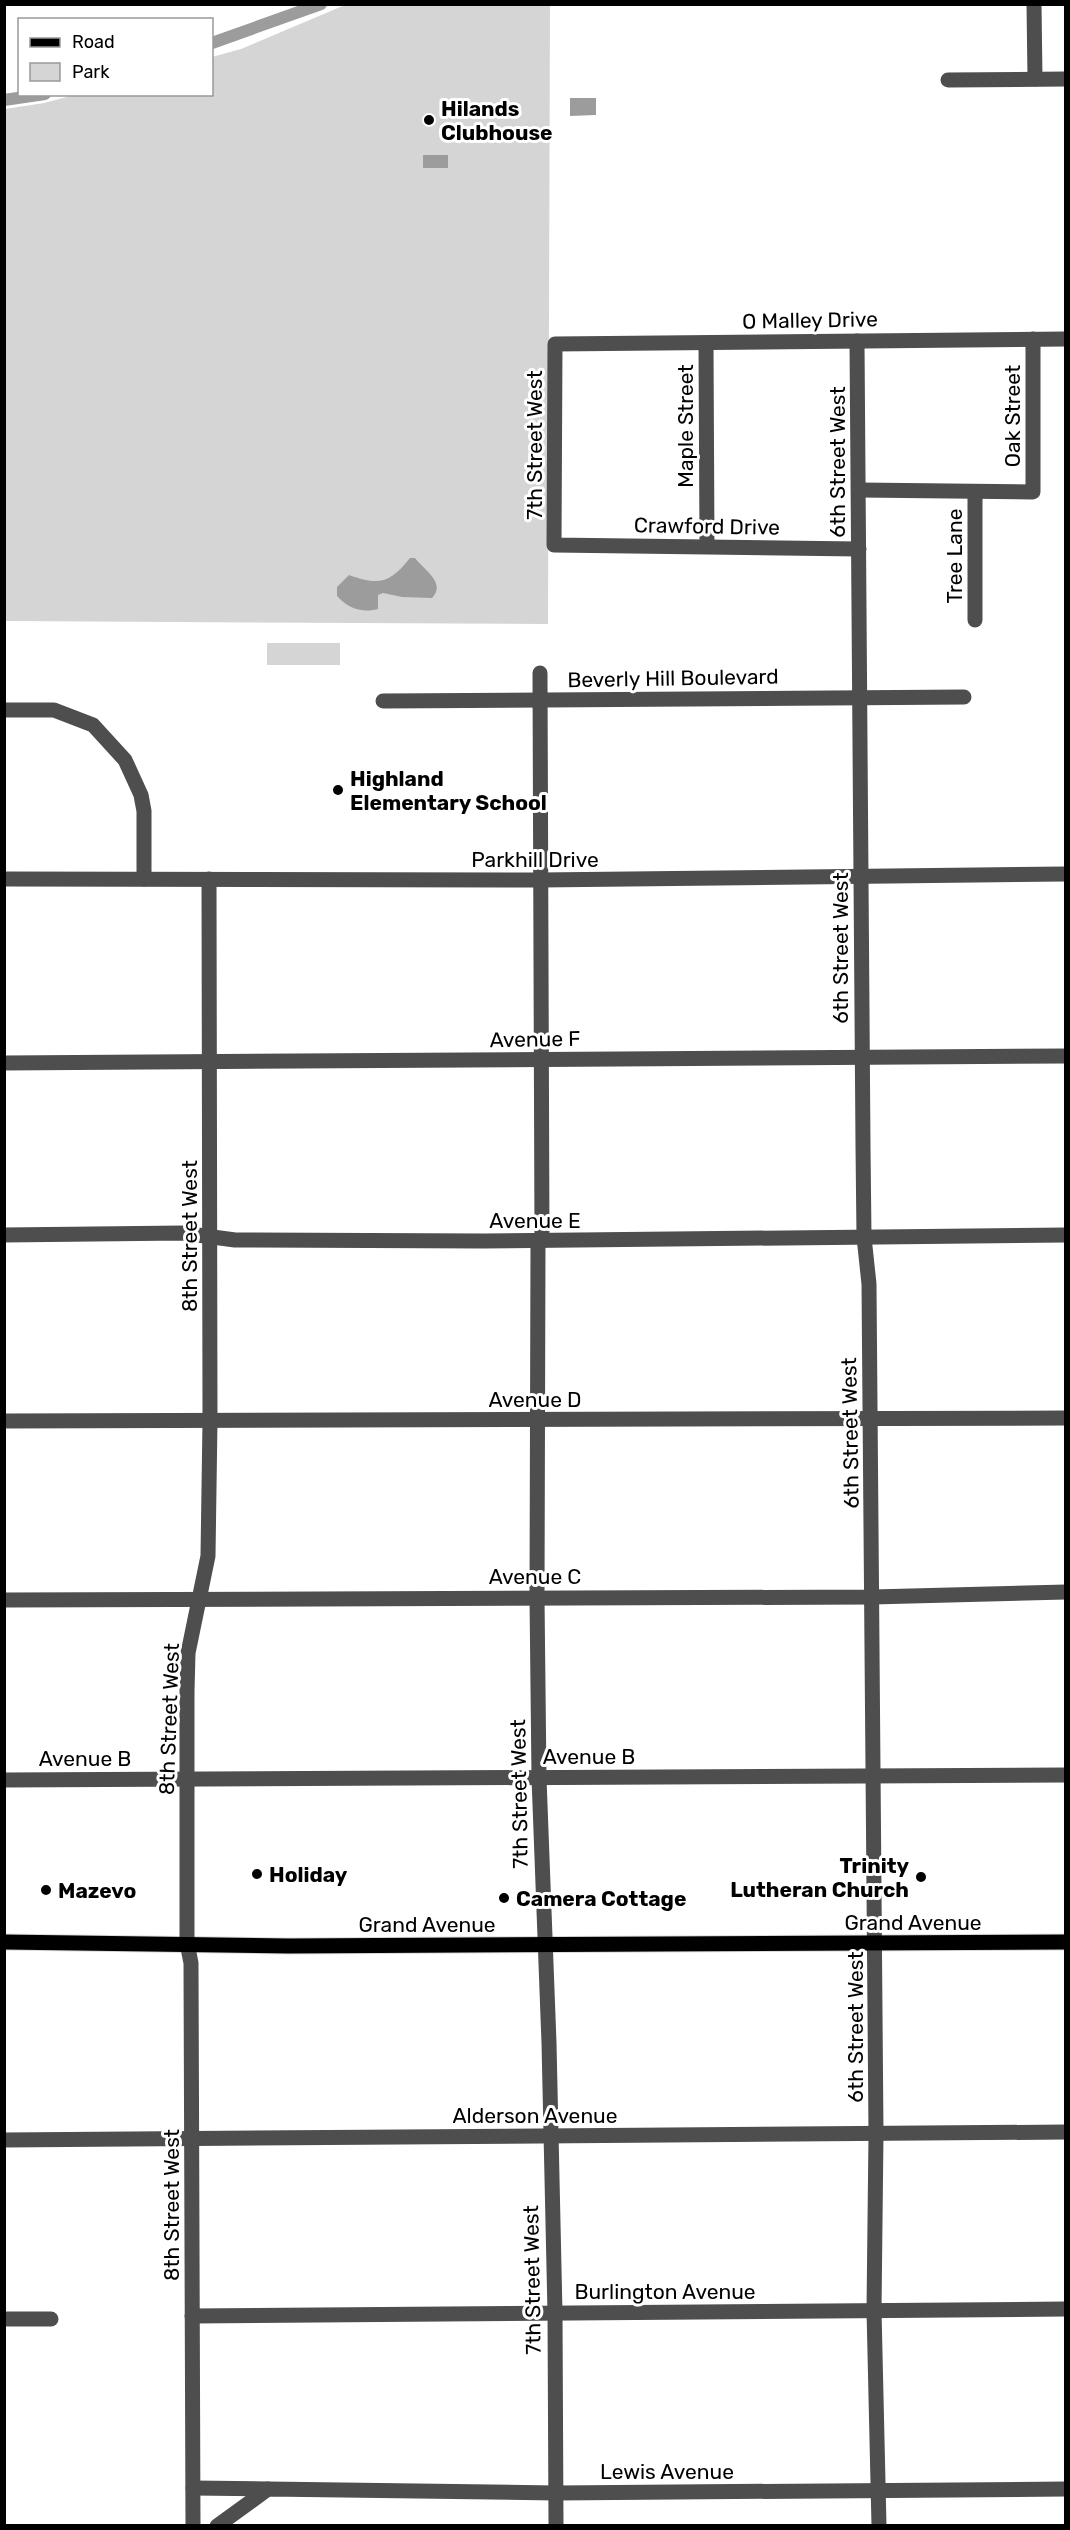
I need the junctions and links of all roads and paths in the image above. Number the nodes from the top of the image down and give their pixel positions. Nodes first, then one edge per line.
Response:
1 (1034, 4) edge
2 (1035, 78) junction
3 (1065, 78) edge
4 (948, 80) dead end
5 (1033, 339) junction
6 (1065, 339) edge
7 (857, 341) junction
8 (706, 343) junction
9 (555, 344) joint
10 (859, 490) junction
11 (975, 492) junction
12 (554, 545) joint
13 (707, 546) junction
14 (859, 549) junction
15 (975, 620) dead end
16 (540, 673) dead end
17 (964, 697) dead end
18 (860, 698) junction
19 (540, 700) junction
20 (383, 701) dead end
21 (4, 710) edge
22 (1065, 874) edge
23 (861, 878) junction
24 (4, 879) edge
25 (144, 879) junction
26 (209, 879) junction
27 (540, 880) junction
28 (1065, 1056) edge
29 (861, 1057) junction
30 (542, 1059) junction
31 (4, 1063) edge
32 (209, 1063) junction
33 (1065, 1235) edge
34 (4, 1236) edge
35 (210, 1237) junction
36 (864, 1237) junction
37 (540, 1241) junction
38 (1065, 1418) edge
39 (871, 1419) junction
40 (538, 1420) junction
41 (4, 1421) edge
42 (210, 1421) junction
43 (1065, 1593) edge
44 (537, 1597) junction
45 (872, 1597) junction
46 (4, 1600) edge
47 (200, 1600) junction
48 (1065, 1775) edge
49 (874, 1776) junction
50 (539, 1778) junction
51 (187, 1779) junction
52 (4, 1780) edge
53 (4, 1942) edge
54 (1065, 1942) edge
55 (187, 1943) junction
56 (875, 1943) junction
57 (544, 1944) junction
58 (1065, 2132) edge
59 (876, 2134) junction
60 (550, 2136) junction
61 (192, 2138) junction
62 (4, 2140) edge
63 (1065, 2309) edge
64 (874, 2310) junction
65 (555, 2313) junction
66 (192, 2316) junction
67 (4, 2319) edge
68 (51, 2319) dead end
69 (193, 2488) junction
70 (268, 2489) junction
71 (1065, 2489) edge
72 (879, 2491) junction
73 (556, 2493) junction
74 (193, 2526) edge
75 (217, 2526) edge
76 (556, 2526) edge
77 (879, 2526) edge

1 - 2 street
2 - 3 street
2 - 4 street
5 - 6 street, O Malley Drive
5 - 7 street, O Malley Drive
5 - 11 street, Oak Street
7 - 8 street, O Malley Drive
7 - 10 street, 6th Street West
8 - 9 street, O Malley Drive
8 - 13 street, Maple Street
9 - 12 street, 7th Street West
10 - 11 street
10 - 14 street, 6th Street West
11 - 15 street, Tree Lane
12 - 13 street, Crawford Drive
13 - 14 street, Crawford Drive
14 - 18 street, 6th Street West
16 - 19 street, 7th Street West
17 - 18 street, Beverly Hill Boulevard
18 - 19 street, Beverly Hill Boulevard
18 - 23 street, 6th Street West
19 - 20 street, Beverly Hill Boulevard
19 - 27 street, 7th Street West
21 - 25 street
22 - 23 street, Parkhill Drive
23 - 27 street, Parkhill Drive
23 - 29 street, 6th Street West
24 - 25 street, Parkhill Drive
25 - 26 street, Parkhill Drive
26 - 27 street, Parkhill Drive
26 - 32 street, 8th Street West
27 - 30 street, 7th Street West
28 - 29 street, Avenue F
29 - 30 street, Avenue F
29 - 36 street, 6th Street West
30 - 32 street, Avenue F
30 - 37 street, 7th Street West
31 - 32 street, Avenue F
32 - 35 street, 8th Street West
33 - 36 street, Avenue E
34 - 35 street, Avenue E
35 - 37 street, Avenue E
35 - 42 street, 8th Street West
36 - 37 street, Avenue E
36 - 39 street, 6th Street West
37 - 40 street, 7th Street West
38 - 39 street, Avenue D
39 - 40 street, Avenue D
39 - 45 street, 6th Street West
40 - 42 street, Avenue D
40 - 44 street, 7th Street West
41 - 42 street, Avenue D
42 - 47 street, 8th Street West
43 - 45 street, Avenue C
44 - 45 street, Avenue C
44 - 47 street, Avenue C
44 - 50 street, 7th Street West
45 - 49 street, 6th Street West
46 - 47 street, Avenue C
47 - 51 street, 8th Street West
48 - 49 street, Avenue B
49 - 50 street, Avenue B
49 - 56 street, 6th Street West
50 - 51 street, Avenue B
50 - 57 street, 7th Street West
51 - 52 street, Avenue B
51 - 55 street, 8th Street West
53 - 55 main road, Grand Avenue
54 - 56 main road, Grand Avenue
55 - 57 main road, Grand Avenue
55 - 61 street, 8th Street West
56 - 57 main road, Grand Avenue
56 - 59 street, 6th Street West
57 - 60 street, 7th Street West
58 - 59 street, Alderson Avenue
59 - 60 street, Alderson Avenue
59 - 64 street, 6th Street West
60 - 61 street, Alderson Avenue
60 - 65 street, 7th Street West
61 - 62 street, Alderson Avenue
61 - 66 street, 8th Street West
63 - 64 street, Burlington Avenue
64 - 65 street, Burlington Avenue
64 - 72 street, 6th Street West
65 - 66 street, Burlington Avenue
65 - 73 street, 7th Street West
66 - 69 street, 8th Street West
67 - 68 street
69 - 70 street, Lewis Avenue
69 - 74 street, 8th Street West
70 - 73 street, Lewis Avenue
70 - 75 street
71 - 72 street, Lewis Avenue
72 - 73 street, Lewis Avenue
72 - 77 street, 6th Street West
73 - 76 street, 7th Street West

